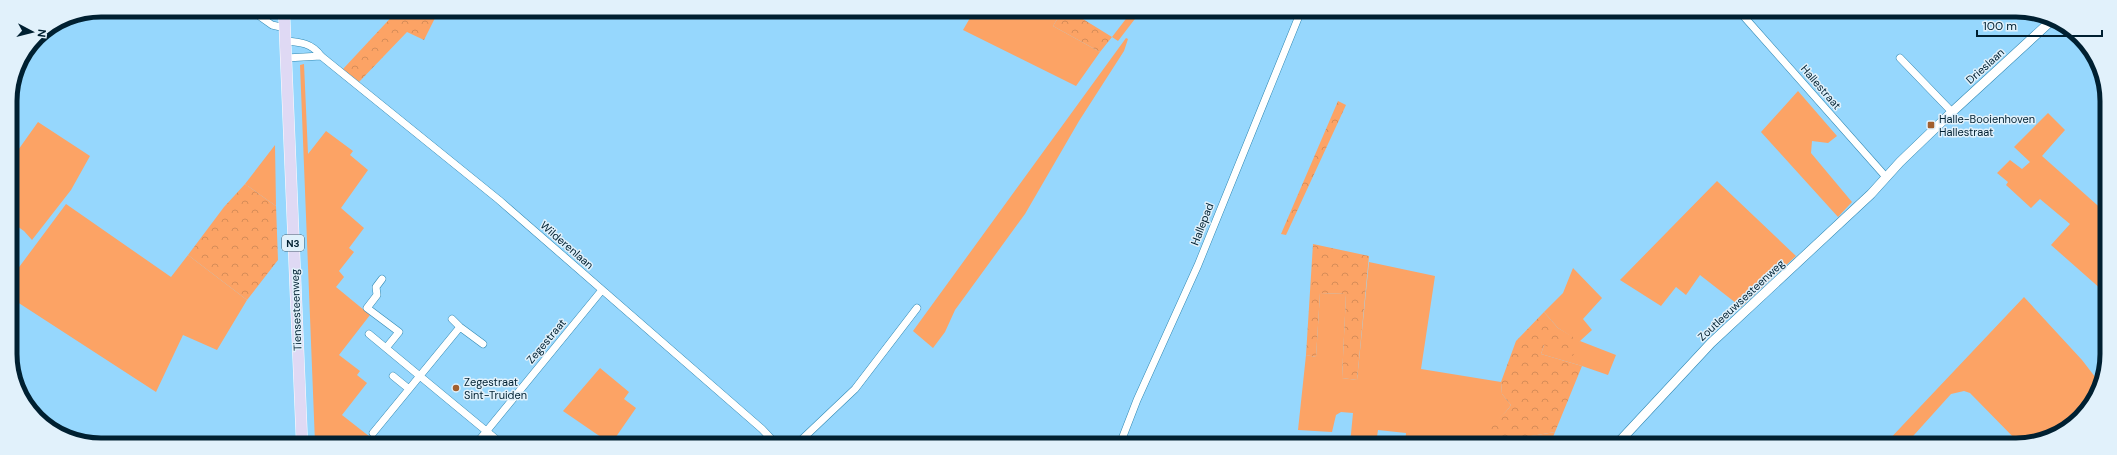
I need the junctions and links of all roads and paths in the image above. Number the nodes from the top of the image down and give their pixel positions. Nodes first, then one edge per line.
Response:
1 (261, 17) edge
2 (284, 17) edge
3 (1299, 17) edge
4 (1743, 17) edge
5 (2048, 24) edge
6 (285, 28) junction
7 (285, 41) junction
8 (321, 56) junction
9 (286, 58) junction
10 (1900, 58) dead end
11 (1952, 112) junction
12 (1886, 177) junction
13 (382, 279) dead end
14 (602, 290) junction
15 (917, 308) dead end
16 (452, 319) dead end
17 (460, 327) junction
18 (369, 334) dead end
19 (482, 344) dead end
20 (386, 348) junction
21 (393, 376) dead end
22 (420, 376) junction
23 (409, 389) junction
24 (486, 431) junction
25 (373, 433) dead end
26 (302, 438) edge
27 (481, 438) edge
28 (495, 438) edge
29 (770, 438) edge
30 (803, 438) edge
31 (1122, 438) edge
32 (1623, 438) edge

1 - 6 street
2 - 6 main road, N3
3 - 31 street, Hallepad
4 - 12 street, Hallestraat
5 - 11 street, Drieslaan
6 - 7 main road, N3
7 - 8 street, Wilderenlaan
7 - 9 main road, N3
8 - 9 street
8 - 14 street, Wilderenlaan
9 - 26 main road, Tiensesteenweg / N3
10 - 11 street
11 - 12 street, Drieslaan
12 - 32 street, Zoutleeuwsesteenweg
13 - 20 street
14 - 24 street, Zegestraat
14 - 29 street, Wilderenlaan
15 - 30 street
16 - 17 street
17 - 19 street
17 - 22 street
18 - 20 street
20 - 22 street
21 - 23 street
22 - 23 street
22 - 24 street
23 - 25 street
24 - 27 street, Zegestraat
24 - 28 street

